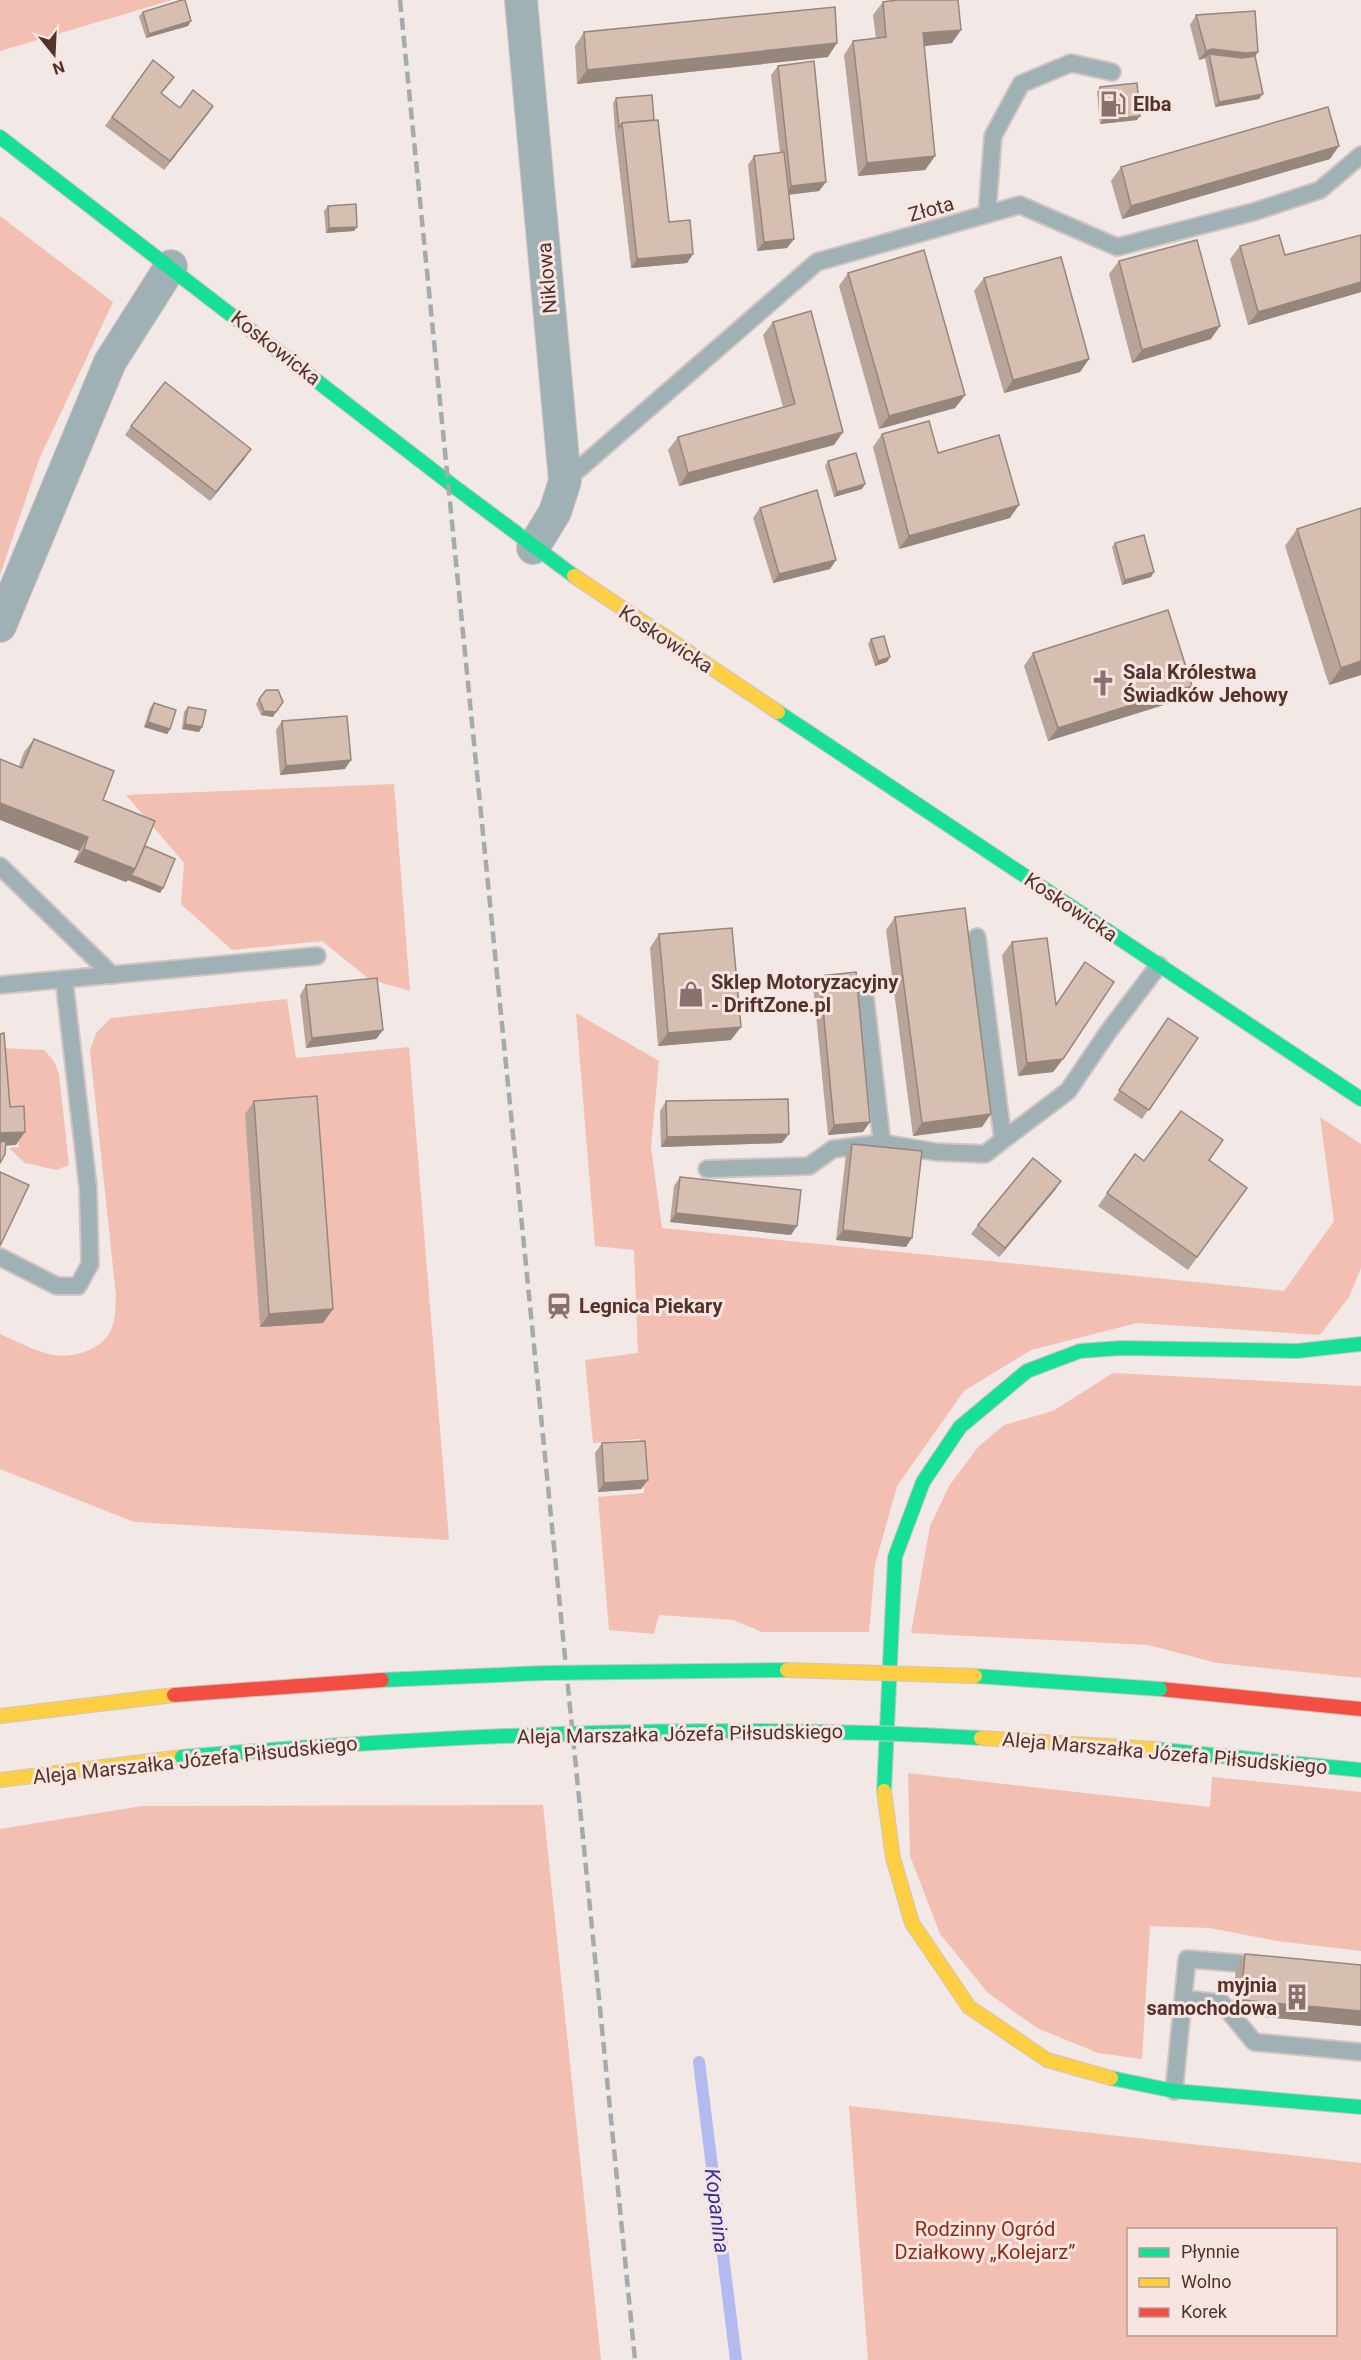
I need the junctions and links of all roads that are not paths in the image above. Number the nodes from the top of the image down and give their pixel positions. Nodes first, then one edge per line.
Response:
1 (521, 0) edge
2 (1112, 72) dead end
3 (0, 137) edge
4 (1361, 155) edge
5 (987, 214) junction
6 (171, 266) junction
7 (565, 481) junction
8 (533, 548) junction
9 (0, 626) edge
10 (0, 866) edge
11 (977, 938) dead end
12 (317, 956) dead end
13 (1159, 965) junction
14 (112, 975) junction
15 (64, 980) junction
16 (0, 985) edge
17 (864, 988) dead end
18 (1361, 1099) edge
19 (1003, 1140) junction
20 (882, 1143) junction
21 (707, 1168) dead end
22 (0, 1257) edge
23 (1361, 1339) edge
24 (1361, 1344) edge
25 (1339, 1346) junction
26 (1361, 1709) edge
27 (0, 1716) edge
28 (1361, 1770) edge
29 (0, 1780) edge
30 (1280, 1967) edge
31 (1184, 1999) junction
32 (1361, 2052) edge
33 (1174, 2091) junction
34 (1361, 2108) edge

1 - 7 street, Niklowa
2 - 5 lane
3 - 6 street, Koskowicka
4 - 5 lane, Złota
5 - 7 lane, Złota
6 - 8 street, Koskowicka
6 - 9 street
7 - 8 street, Niklowa
8 - 13 street, Koskowicka
10 - 14 lane
11 - 19 lane
12 - 14 lane
13 - 18 street, Koskowicka
13 - 19 lane
14 - 15 lane
15 - 16 lane
15 - 22 lane
17 - 20 lane
19 - 20 lane
20 - 21 lane
23 - 25 street
24 - 25 street
25 - 33 street
26 - 27 street, bridge
28 - 29 street, Aleja Marszałka Józefa Piłsudskiego, bridge
30 - 31 lane
31 - 32 lane
31 - 33 lane
33 - 34 street

